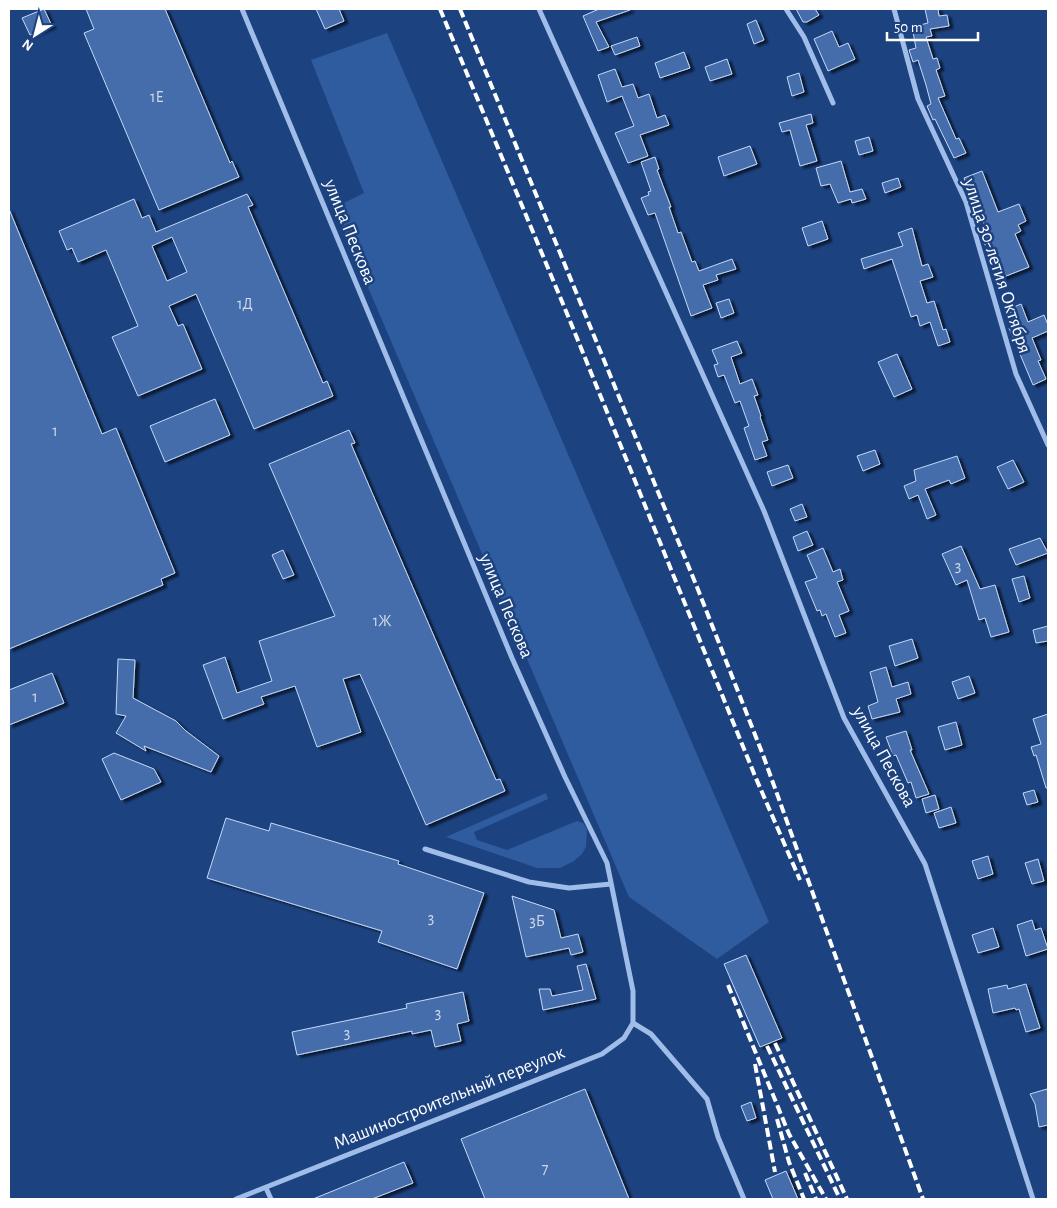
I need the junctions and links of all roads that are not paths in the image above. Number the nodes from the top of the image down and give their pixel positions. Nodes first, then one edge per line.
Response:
1 (242, 9) edge
2 (539, 9) edge
3 (786, 9) edge
4 (894, 9) edge
5 (833, 103) dead end
6 (1048, 445) edge
7 (425, 849) dead end
8 (611, 884) junction
9 (633, 1023) junction
10 (266, 1188) junction
11 (236, 1199) edge
12 (271, 1199) edge
13 (744, 1199) edge
14 (1033, 1199) edge

1 - 8 street, улица Пескова
2 - 14 street, улица Пескова
3 - 5 street
4 - 6 street, улица 30-летия Октября
7 - 8 street
8 - 9 street, улица Пескова
9 - 10 street, Машиностроительный переулок
9 - 13 street
10 - 11 street, Машиностроительный переулок
10 - 12 street

